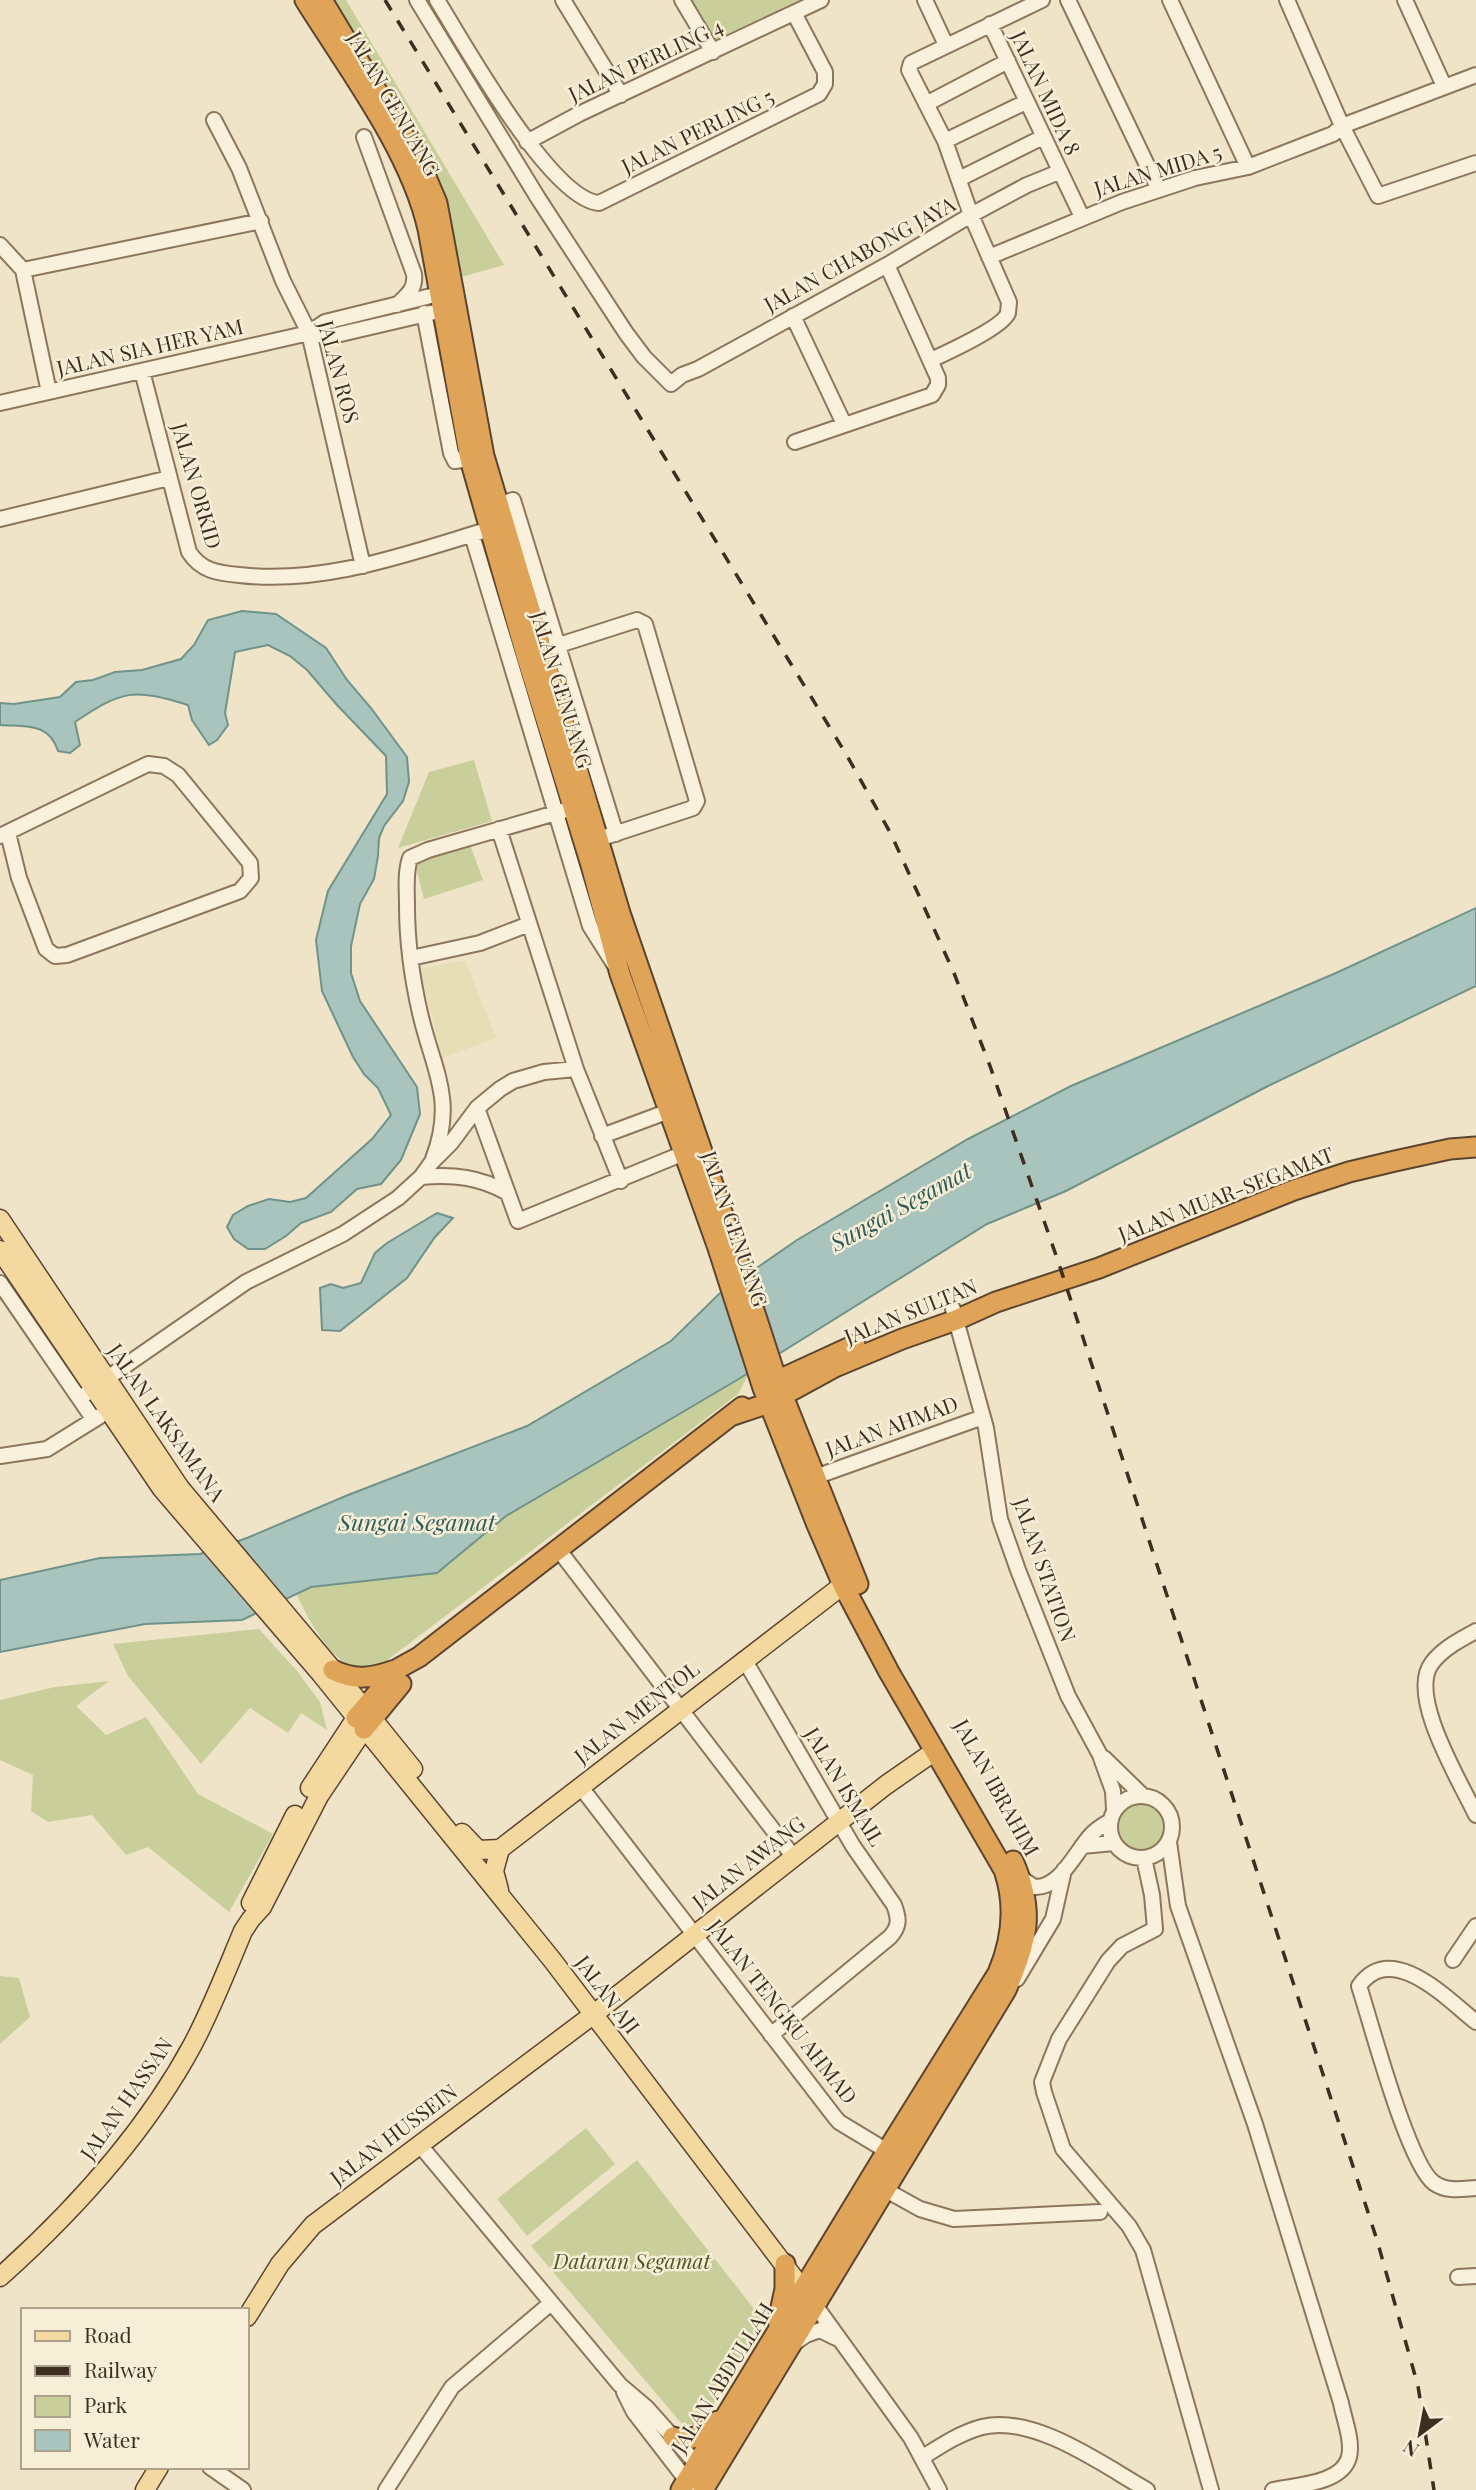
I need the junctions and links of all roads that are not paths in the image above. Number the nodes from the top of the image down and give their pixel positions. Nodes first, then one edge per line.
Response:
1 (305, 0) edge
2 (322, 0) edge
3 (417, 0) edge
4 (438, 0) edge
5 (563, 0) edge
6 (682, 0) edge
7 (821, 0) edge
8 (925, 0) edge
9 (1042, 0) edge
10 (1068, 0) edge
11 (1170, 0) edge
12 (1287, 0) edge
13 (1405, 0) edge
14 (794, 13) junction
15 (990, 24) junction
16 (946, 45) junction
17 (713, 52) junction
18 (1008, 61) junction
19 (1476, 75) edge
20 (1444, 86) junction
21 (621, 95) junction
22 (1026, 102) junction
23 (926, 104) junction
24 (214, 120) dead end
25 (1342, 126) junction
26 (364, 137) dead end
27 (1044, 137) junction
28 (945, 141) junction
29 (527, 142) junction
30 (1476, 163) edge
31 (1248, 167) junction
32 (1059, 173) junction
33 (959, 178) junction
34 (1158, 190) junction
35 (971, 215) junction
36 (1082, 217) junction
37 (261, 221) junction
38 (0, 245) edge
39 (989, 257) junction
40 (887, 265) junction
41 (23, 271) junction
42 (443, 303) junction
43 (397, 305) junction
44 (793, 316) junction
45 (309, 333) junction
46 (931, 360) junction
47 (142, 371) junction
48 (49, 392) junction
49 (0, 403) edge
50 (844, 424) junction
51 (795, 442) dead end
52 (169, 478) junction
53 (0, 519) edge
54 (481, 532) junction
55 (363, 566) junction
56 (542, 650) junction
57 (565, 810) junction
58 (499, 829) junction
59 (4, 834) edge
60 (607, 836) junction
61 (529, 924) junction
62 (411, 958) junction
63 (637, 993) junction
64 (659, 1029) junction
65 (646, 1047) junction
66 (576, 1069) junction
67 (444, 1096) junction
68 (669, 1111) junction
69 (474, 1112) junction
70 (602, 1136) junction
71 (1476, 1147) edge
72 (684, 1153) junction
73 (431, 1163) junction
74 (421, 1177) junction
75 (621, 1181) junction
76 (508, 1193) junction
77 (0, 1219) edge
78 (724, 1244) junction
79 (0, 1250) edge
80 (0, 1283) edge
81 (996, 1302) joint
82 (954, 1315) junction
83 (770, 1384) junction
84 (93, 1388) junction
85 (108, 1410) junction
86 (983, 1417) junction
87 (0, 1456) edge
88 (815, 1477) junction
89 (558, 1549) junction
90 (844, 1584) junction
91 (1476, 1630) edge
92 (419, 1657) junction
93 (744, 1659) junction
94 (399, 1668) junction
95 (327, 1672) junction
96 (680, 1709) junction
97 (364, 1718) junction
98 (935, 1751) junction
99 (1100, 1755) junction
100 (330, 1757) junction
101 (580, 1786) junction
102 (1142, 1795) junction
103 (1112, 1815) junction
104 (1476, 1815) edge
105 (840, 1821) junction
106 (1169, 1842) junction
107 (1114, 1843) junction
108 (1082, 1846) junction
109 (500, 1849) junction
110 (793, 1856) junction
111 (1144, 1858) junction
112 (1064, 1870) junction
113 (1021, 1878) junction
114 (501, 1897) junction
115 (251, 1919) junction
116 (1476, 1926) edge
117 (694, 1935) junction
118 (1453, 1960) dead end
119 (1006, 1990) junction
120 (594, 2014) junction
121 (1476, 2022) edge
122 (771, 2035) junction
123 (419, 2144) junction
124 (887, 2151) junction
125 (1476, 2188) edge
126 (884, 2189) junction
127 (1100, 2212) dead end
128 (785, 2264) junction
129 (1476, 2276) edge
130 (0, 2277) edge
131 (1458, 2277) dead end
132 (809, 2297) junction
133 (551, 2303) junction
134 (248, 2315) edge
135 (843, 2343) junction
136 (777, 2349) junction
137 (620, 2385) junction
138 (725, 2415) junction
139 (673, 2437) junction
140 (923, 2457) junction
141 (158, 2469) edge
142 (213, 2469) edge
143 (695, 2482) edge
144 (145, 2490) edge
145 (243, 2490) edge
146 (386, 2490) edge
147 (939, 2490) edge
148 (1147, 2490) edge
149 (1211, 2490) edge
150 (1273, 2490) edge

1 - 42 highway, JALAN GENUANG
2 - 42 highway, JALAN GENUANG
3 - 44 street, JALAN CHABONG JAYA
4 - 29 street, JALAN PERLING 5
5 - 21 street
6 - 17 street
7 - 14 street, JALAN PERLING 4
8 - 16 street
9 - 15 street
10 - 34 street
11 - 31 street, JALAN MIDA 5
12 - 25 street
13 - 20 street
14 - 17 street, JALAN PERLING 4
14 - 29 street, JALAN PERLING 5
15 - 16 street
15 - 18 street, JALAN MIDA 8
16 - 23 street
17 - 21 street, JALAN PERLING 4
18 - 22 street, JALAN MIDA 8
18 - 23 street
19 - 20 street
20 - 25 street
21 - 29 street, JALAN PERLING 4
22 - 27 street, JALAN MIDA 8
22 - 28 street
23 - 28 street
24 - 37 street, JALAN ROS
25 - 30 street
25 - 31 street
26 - 43 street
27 - 32 street, JALAN MIDA 8
27 - 33 street
28 - 33 street
31 - 34 street, JALAN MIDA 5
32 - 35 street
32 - 36 street, JALAN MIDA 8
33 - 35 street
34 - 36 street, JALAN MIDA 5
35 - 39 street, JALAN CHABONG JAYA
35 - 40 street, JALAN CHABONG JAYA
36 - 39 street, JALAN MIDA 5
37 - 41 street
37 - 45 street, JALAN ROS
38 - 41 street
39 - 46 street, JALAN CHABONG JAYA
40 - 44 street, JALAN CHABONG JAYA
40 - 46 street
41 - 48 street
42 - 43 street, JALAN SIA HER YAM
42 - 45 street, JALAN SIA HER YAM
42 - 54 highway, JALAN GENUANG
42 - 56 highway, JALAN GENUANG
43 - 45 street, JALAN SIA HER YAM
44 - 50 street
45 - 47 street, JALAN SIA HER YAM
45 - 55 street, JALAN ROS
46 - 50 street
47 - 48 street, JALAN SIA HER YAM
47 - 52 street, JALAN ORKID
48 - 49 street, JALAN SIA HER YAM
50 - 51 street
52 - 53 street
52 - 55 street, JALAN ORKID
54 - 55 street, JALAN ORKID
54 - 56 highway, JALAN GENUANG
54 - 57 street
56 - 57 highway, JALAN GENUANG
56 - 60 highway, JALAN GENUANG
56 - 60 street
57 - 58 street
57 - 63 highway, JALAN GENUANG
58 - 61 street
58 - 62 street
59 - 59 street
60 - 63 highway, JALAN GENUANG
61 - 62 street
61 - 66 street
62 - 67 street
63 - 64 highway, JALAN GENUANG
63 - 65 highway, JALAN GENUANG
64 - 65 highway
64 - 78 highway, JALAN GENUANG
65 - 68 highway, JALAN GENUANG
66 - 69 street
66 - 70 street
67 - 69 street
67 - 73 street
68 - 70 street
68 - 72 highway, JALAN GENUANG
69 - 73 street
69 - 76 street
70 - 75 street
71 - 81 highway, JALAN MUAR-SEGAMAT
72 - 75 street
72 - 78 highway, JALAN GENUANG
73 - 74 street
74 - 76 street
74 - 84 street
75 - 76 street
77 - 84 main road, JALAN LAKSAMANA
78 - 83 highway, JALAN GENUANG
79 - 84 main road, JALAN LAKSAMANA
80 - 84 street
81 - 82 highway, JALAN SULTAN
82 - 83 highway, JALAN SULTAN
82 - 86 street, JALAN STATION
83 - 88 highway, JALAN IBRAHIM
83 - 89 highway, JALAN SULTAN
83 - 90 highway, JALAN IBRAHIM
84 - 85 main road, JALAN LAKSAMANA
85 - 87 street
85 - 95 main road, JALAN LAKSAMANA
86 - 88 street, JALAN AHMAD
86 - 99 street, JALAN STATION
88 - 113 highway, JALAN IBRAHIM
89 - 92 highway, JALAN SULTAN
89 - 96 street
90 - 93 main road, JALAN MENTOL
90 - 98 highway, JALAN IBRAHIM
91 - 104 street
92 - 94 highway, JALAN SULTAN
92 - 97 highway, JALAN SULTAN
93 - 96 main road, JALAN MENTOL
93 - 105 street, JALAN ISMAIL
94 - 95 highway
94 - 97 highway, JALAN SULTAN
95 - 97 main road, JALAN LAKSAMANA
95 - 100 main road
96 - 101 main road, JALAN MENTOL
96 - 110 street
97 - 100 main road, JALAN HASSAN
97 - 109 main road
97 - 114 main road, JALAN AJI
97 - 115 main road, JALAN HASSAN
98 - 105 main road, JALAN AWANG
98 - 124 highway, JALAN IBRAHIM
99 - 102 street, JALAN STATION
99 - 103 street, JALAN STATION
100 - 115 main road, JALAN HASSAN
101 - 109 main road, JALAN MENTOL
101 - 117 street, JALAN TENGKU AHMAD
102 - 103 street
102 - 106 street
103 - 107 street
103 - 108 street
105 - 110 main road, JALAN AWANG
105 - 122 street, JALAN ISMAIL
106 - 111 street
106 - 150 street
107 - 108 street
107 - 111 street
108 - 112 street
109 - 114 main road
110 - 117 main road, JALAN AWANG
111 - 149 street
112 - 113 street
112 - 119 street
113 - 119 highway, JALAN IBRAHIM
114 - 120 main road, JALAN AJI
115 - 130 main road, JALAN HASSAN
116 - 118 street
117 - 120 main road, JALAN AWANG
117 - 122 street, JALAN TENGKU AHMAD
119 - 126 highway, JALAN IBRAHIM
120 - 123 main road, JALAN HUSSEIN
120 - 128 main road, JALAN AJI
121 - 125 street
122 - 124 street, JALAN TENGKU AHMAD
123 - 133 street
123 - 134 main road, JALAN HUSSEIN
124 - 132 highway, JALAN IBRAHIM
126 - 127 street
126 - 132 highway, JALAN IBRAHIM
128 - 132 main road, JALAN AJI
128 - 136 highway
129 - 131 street
132 - 135 street
132 - 136 highway, JALAN ABDULLAH
133 - 137 street
133 - 146 street
135 - 136 street
135 - 140 street
136 - 138 highway, JALAN ABDULLAH
136 - 143 highway, JALAN ABDULLAH
137 - 139 street
137 - 143 street
138 - 139 highway
138 - 143 highway, JALAN ABDULLAH
139 - 143 street
140 - 147 street
140 - 148 street
141 - 144 main road
142 - 145 street

